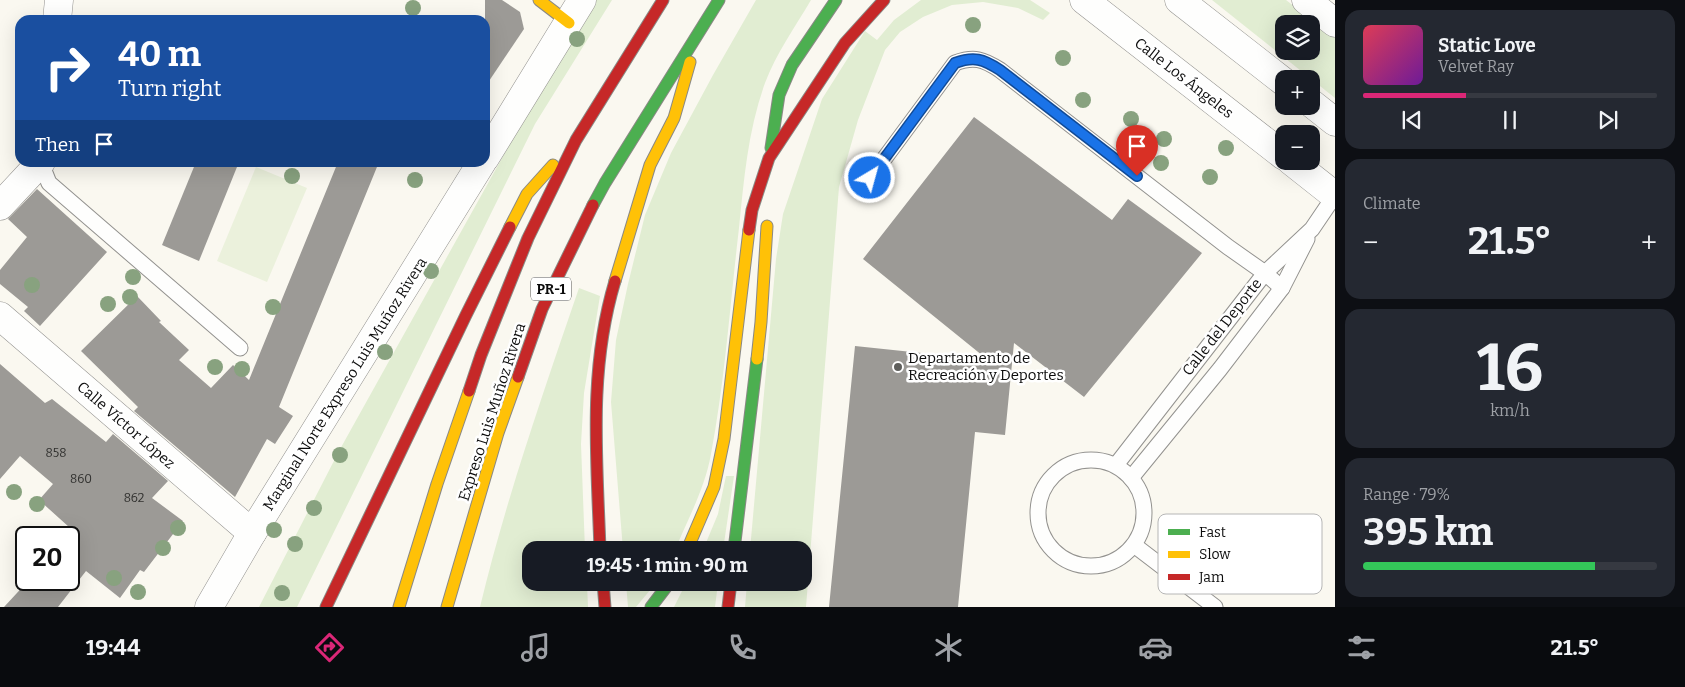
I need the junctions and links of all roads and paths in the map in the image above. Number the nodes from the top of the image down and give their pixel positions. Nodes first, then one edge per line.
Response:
1 (59, 0) edge
2 (539, 0) edge
3 (662, 0) edge
4 (718, 0) edge
5 (836, 0) edge
6 (884, 0) edge
7 (1084, 0) edge
8 (1179, 0) edge
9 (1306, 0) edge
10 (575, 11) edge
11 (58, 15) edge
12 (1335, 23) edge
13 (700, 29) junction
14 (1275, 75) edge
15 (1320, 110) edge
16 (1335, 122) edge
17 (576, 140) junction
18 (1275, 149) edge
19 (490, 150) edge
20 (769, 158) junction
21 (37, 167) edge
22 (43, 167) edge
23 (479, 167) edge
24 (1303, 170) edge
25 (870, 178) dead end
26 (1335, 195) edge
27 (768, 197) dead end
28 (0, 206) edge
29 (767, 216) dead end
30 (1312, 229) junction
31 (1264, 273) junction
32 (1282, 288) junction
33 (0, 316) edge
34 (240, 348) dead end
35 (1201, 355) junction
36 (1220, 370) junction
37 (1116, 465) junction
38 (1131, 478) junction
39 (252, 533) junction
40 (600, 541) edge
41 (691, 541) edge
42 (735, 541) edge
43 (1134, 545) junction
44 (1158, 563) edge
45 (604, 591) edge
46 (663, 591) edge
47 (729, 591) edge
48 (1198, 594) edge
49 (209, 607) edge
50 (326, 607) edge
51 (399, 607) edge
52 (447, 607) edge
53 (605, 607) edge
54 (651, 607) edge
55 (728, 607) edge
56 (1215, 607) edge

1 - 11 street
2 - 10 main road
3 - 17 main road, Expreso Luis Muñoz Rivera / PR-1
4 - 13 main road, Expreso Luis Muñoz Rivera / PR-1
5 - 20 main road
6 - 20 main road
7 - 18 street, Calle Los Ángeles
8 - 14 street
9 - 12 street
10 - 19 street
13 - 40 main road
13 - 52 main road, Expreso Luis Muñoz Rivera / PR-1
15 - 16 street
17 - 50 main road
17 - 51 main road, Expreso Luis Muñoz Rivera / PR-1
20 - 27 main road
20 - 41 main road
21 - 28 street
22 - 34 lane
23 - 39 street, Marginal Norte Expreso Luis Muñoz Rivera
24 - 26 street
25 - 31 lane
26 - 30 lane, Calle del Deporte
29 - 42 main road
30 - 31 lane, Calle del Deporte
30 - 32 lane
31 - 32 lane
31 - 35 lane, Calle del Deporte
32 - 36 lane
33 - 39 street, Calle Víctor López
35 - 36 lane
35 - 37 lane, Calle del Deporte
36 - 38 lane
37 - 38 lane
37 - 43 lane
38 - 43 lane
39 - 49 street, Marginal Norte Expreso Luis Muñoz Rivera
43 - 44 lane
45 - 53 main road
46 - 54 main road
47 - 55 main road
48 - 56 lane

